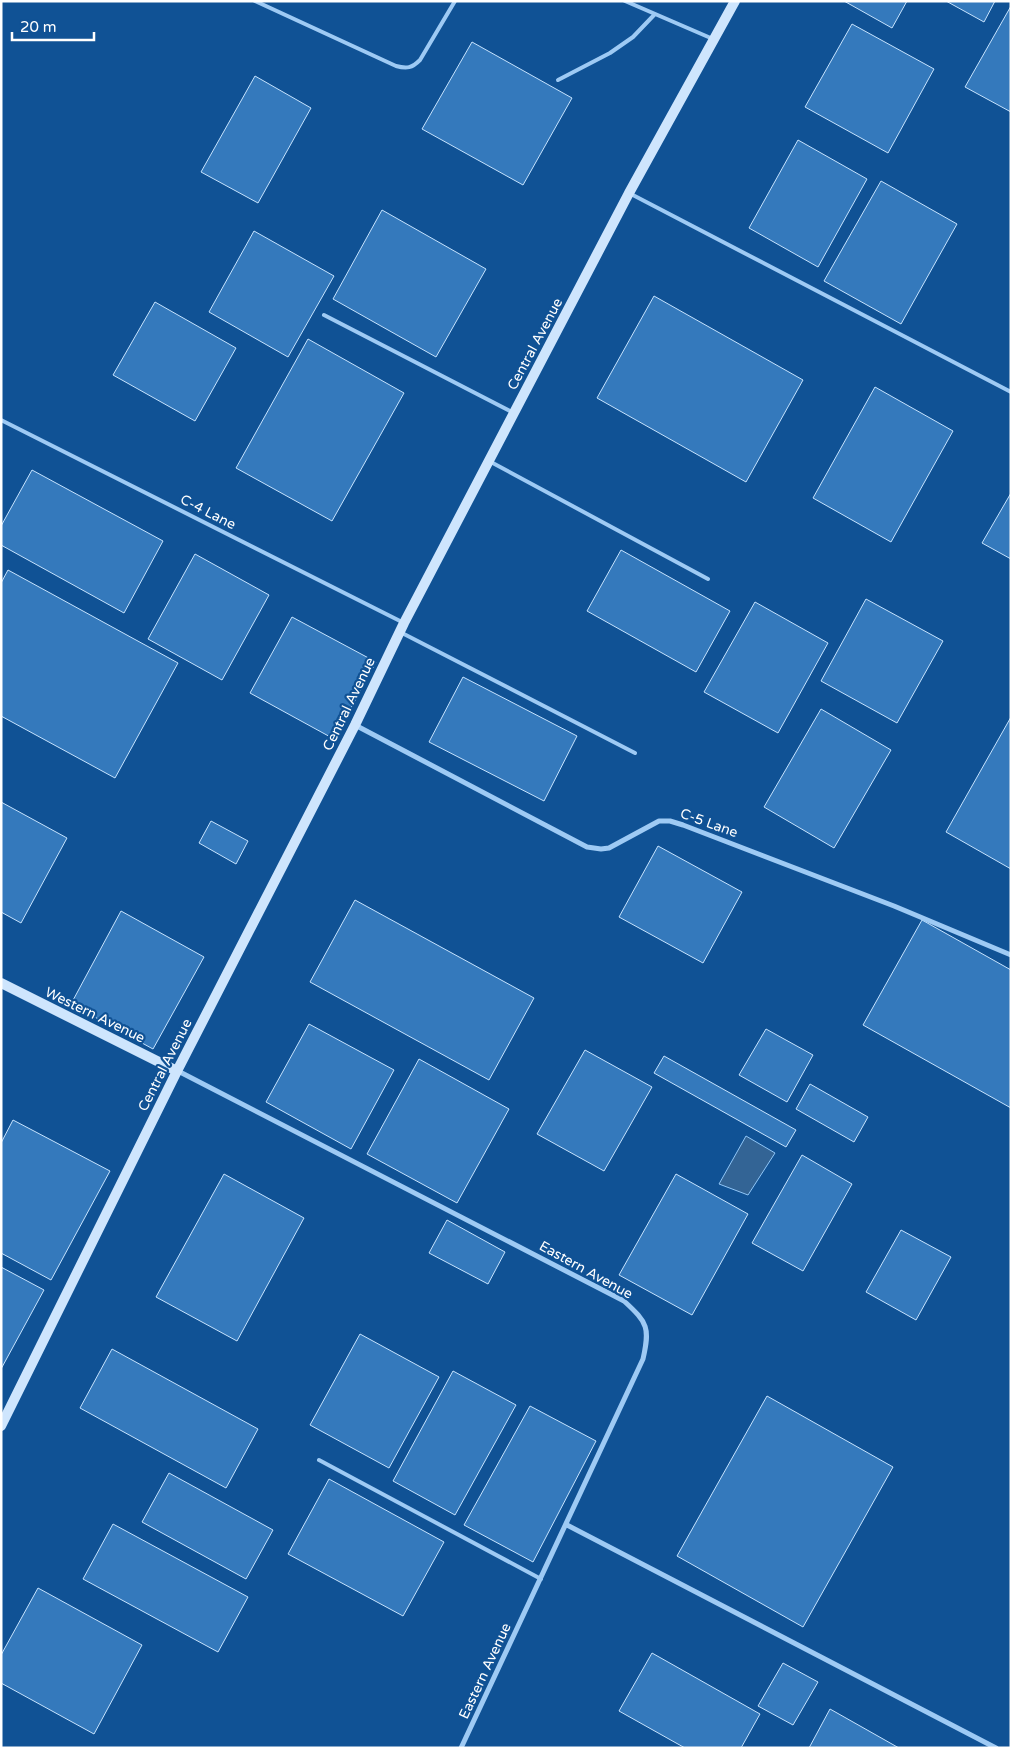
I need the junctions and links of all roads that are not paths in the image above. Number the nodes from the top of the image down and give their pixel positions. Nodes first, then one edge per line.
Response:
1 (255, 1) edge
2 (455, 1) edge
3 (625, 1) edge
4 (735, 1) edge
5 (654, 15) junction
6 (713, 39) junction
7 (558, 80) dead end
8 (629, 193) junction
9 (324, 315) dead end
10 (1011, 392) edge
11 (514, 413) junction
12 (1, 420) edge
13 (489, 461) junction
14 (708, 579) dead end
15 (402, 628) junction
16 (355, 726) junction
17 (635, 753) dead end
18 (1011, 955) edge
19 (1, 984) edge
20 (177, 1070) junction
21 (1, 1426) edge
22 (319, 1460) dead end
23 (567, 1525) junction
24 (542, 1579) junction
25 (461, 1748) edge
26 (996, 1748) edge

1 - 2 lane
3 - 5 lane
4 - 6 street, Central Avenue
5 - 6 lane
5 - 7 lane
6 - 8 street, Central Avenue
8 - 10 lane
8 - 11 street, Central Avenue
9 - 11 lane
11 - 13 street, Central Avenue
12 - 15 lane, C-4 Lane
13 - 14 lane
13 - 15 street, Central Avenue
15 - 16 street, Central Avenue
15 - 17 lane, C-4 Lane
16 - 18 street, C-5 Lane
16 - 20 street, Central Avenue
19 - 20 street, Western Avenue
20 - 21 street, Central Avenue
20 - 23 street, Eastern Avenue
22 - 24 lane
23 - 24 street, Eastern Avenue
23 - 26 street
24 - 25 street, Eastern Avenue

